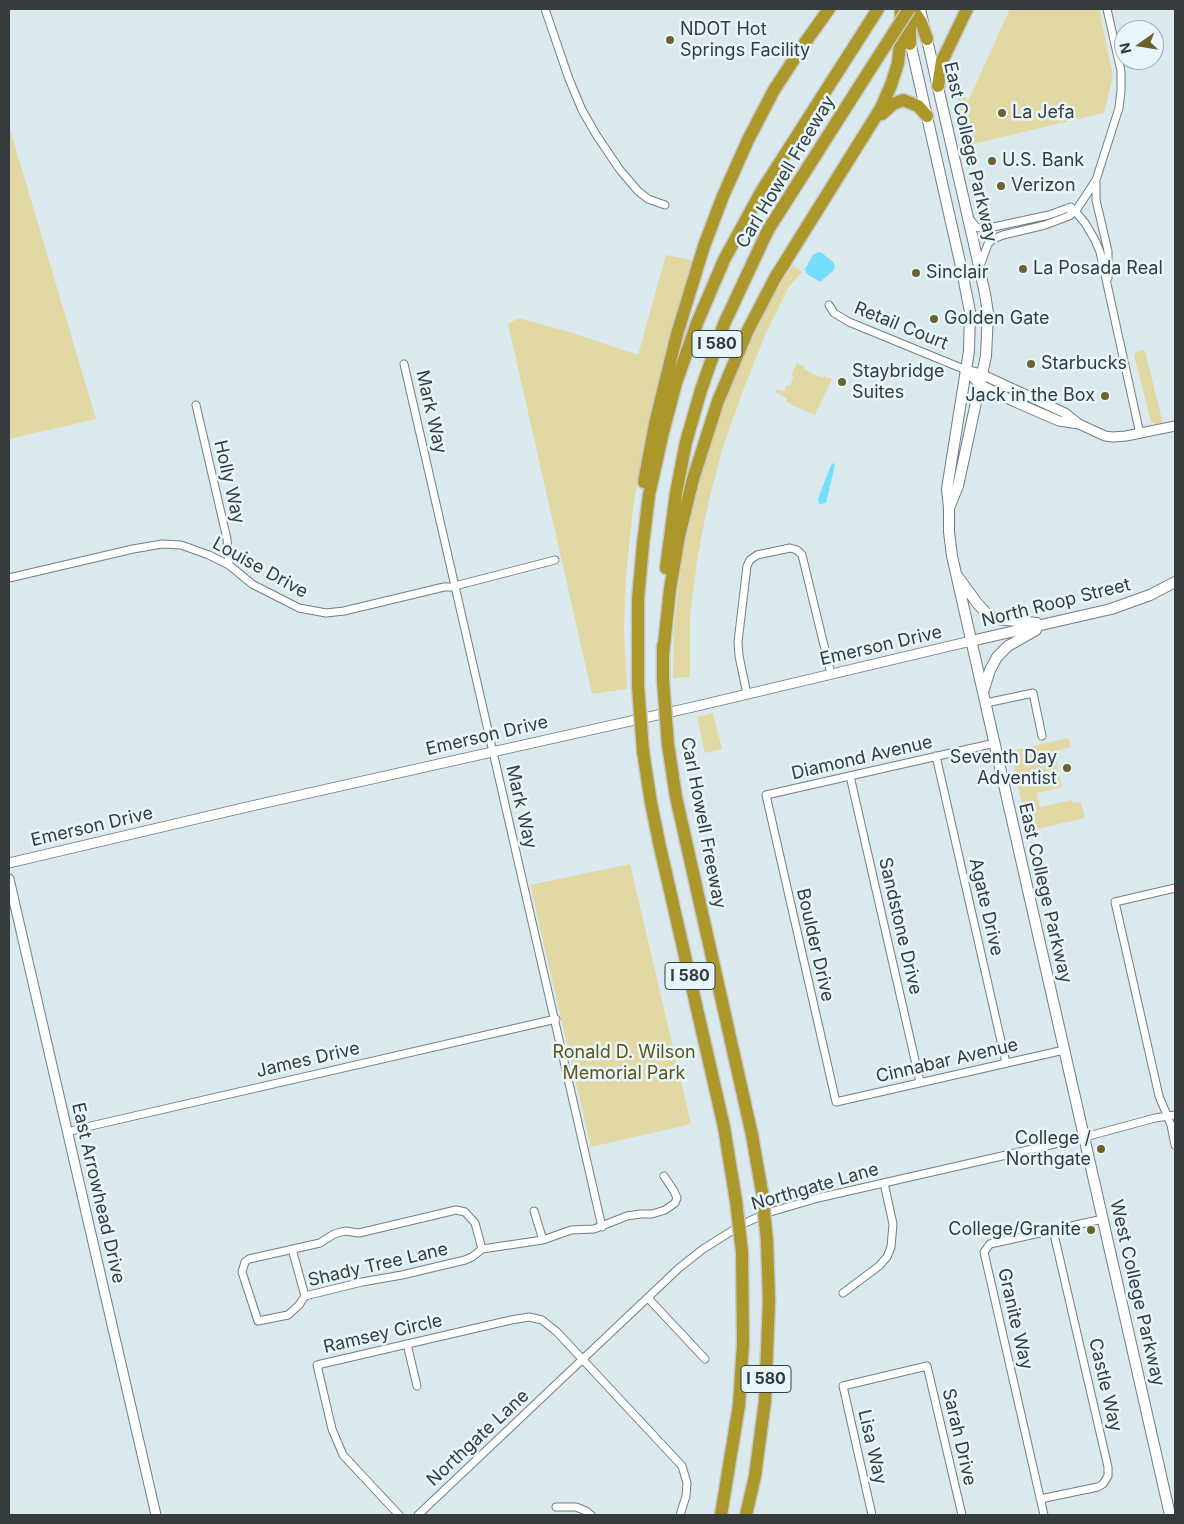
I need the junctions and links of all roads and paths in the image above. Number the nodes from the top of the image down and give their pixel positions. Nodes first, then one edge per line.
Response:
1 (545, 9) edge
2 (828, 9) edge
3 (878, 9) edge
4 (902, 9) edge
5 (910, 9) edge
6 (920, 9) edge
7 (967, 9) edge
8 (1107, 9) edge
9 (927, 39) junction
10 (910, 44) junction
11 (938, 86) junction
12 (926, 116) junction
13 (870, 127) junction
14 (1096, 180) junction
15 (665, 205) dead end
16 (1071, 210) junction
17 (968, 218) junction
18 (979, 267) junction
19 (1107, 286) junction
20 (829, 305) dead end
21 (404, 364) dead end
22 (966, 370) junction
23 (980, 379) junction
24 (196, 405) dead end
25 (1175, 426) edge
26 (1140, 434) junction
27 (950, 508) junction
28 (555, 560) dead end
29 (230, 565) junction
30 (956, 573) junction
31 (9, 578) edge
32 (1175, 582) edge
33 (456, 586) junction
34 (638, 599) junction
35 (1045, 624) junction
36 (971, 641) junction
37 (663, 654) junction
38 (831, 674) junction
39 (983, 692) junction
40 (747, 694) junction
41 (986, 703) junction
42 (1042, 736) dead end
43 (995, 743) junction
44 (493, 752) junction
45 (936, 756) junction
46 (850, 776) junction
47 (766, 796) joint
48 (9, 863) edge
49 (9, 879) edge
50 (1175, 888) edge
51 (556, 1019) junction
52 (1064, 1050) junction
53 (1006, 1064) junction
54 (920, 1082) junction
55 (836, 1102) joint
56 (1175, 1115) edge
57 (1167, 1117) junction
58 (67, 1132) junction
59 (1084, 1137) junction
60 (1175, 1145) edge
61 (664, 1176) dead end
62 (884, 1183) junction
63 (534, 1211) dead end
64 (1103, 1219) junction
65 (602, 1227) junction
66 (1053, 1230) junction
67 (543, 1240) junction
68 (292, 1249) junction
69 (482, 1249) junction
70 (842, 1293) dead end
71 (305, 1296) junction
72 (648, 1298) junction
73 (407, 1344) junction
74 (583, 1359) junction
75 (705, 1359) dead end
76 (417, 1386) dead end
77 (843, 1386) joint
78 (1040, 1499) junction
79 (556, 1507) dead end
80 (156, 1515) edge
81 (399, 1515) edge
82 (418, 1515) edge
83 (591, 1515) edge
84 (680, 1515) edge
85 (721, 1515) edge
86 (746, 1515) edge
87 (872, 1515) edge
88 (962, 1515) edge
89 (1044, 1515) edge
90 (1170, 1515) edge

1 - 15 street
2 - 34 highway
3 - 34 highway, Carl Howell Freeway / I 580
4 - 10 main road, East College Parkway
4 - 13 highway
5 - 9 highway
5 - 10 highway
5 - 37 highway, Carl Howell Freeway / I 580, bridge
6 - 9 main road, East College Parkway
7 - 11 highway
8 - 14 street
9 - 11 main road, East College Parkway
10 - 12 main road, East College Parkway
11 - 17 main road, East College Parkway
12 - 13 highway
12 - 22 main road, East College Parkway
13 - 37 highway
14 - 16 street
14 - 19 street
16 - 17 street
16 - 18 street
16 - 19 street
17 - 18 main road, East College Parkway
18 - 23 main road, East College Parkway
19 - 26 street
20 - 22 street, Retail Court
21 - 33 street, Mark Way
22 - 23 street
22 - 27 main road, East College Parkway
23 - 26 street
23 - 27 main road, East College Parkway
24 - 29 street, Holly Way
25 - 26 street
27 - 30 main road, East College Parkway
28 - 33 street, Louise Drive
29 - 31 street, Louise Drive
29 - 33 street, Louise Drive
30 - 35 main road
30 - 36 main road, East College Parkway
32 - 35 main road, North Roop Street
33 - 44 street, Mark Way
34 - 85 highway, Carl Howell Freeway / I 580, bridge
35 - 36 main road, North Roop Street
35 - 39 main road
36 - 38 street, Emerson Drive
36 - 39 main road, East College Parkway
37 - 86 highway, Carl Howell Freeway / I 580, bridge
38 - 40 street, Emerson Drive
38 - 40 street
39 - 41 main road, East College Parkway
40 - 44 street, Emerson Drive
41 - 42 street
41 - 43 main road, East College Parkway
43 - 45 street, Diamond Avenue
43 - 52 main road, East College Parkway
44 - 48 street, Emerson Drive
44 - 51 street, Mark Way
45 - 46 street, Diamond Avenue
45 - 53 street, Agate Drive
46 - 47 street, Diamond Avenue
46 - 54 street, Sandstone Drive
47 - 55 street, Boulder Drive
49 - 58 street, East Arrowhead Drive
50 - 57 street
51 - 58 street, James Drive
51 - 65 street, Mark Way
52 - 53 street, Cinnabar Avenue
52 - 59 main road, East College Parkway
53 - 54 street, Cinnabar Avenue
54 - 55 street, Cinnabar Avenue
56 - 57 street, Northgate Lane
57 - 59 street, Northgate Lane
57 - 60 street
58 - 80 street, East Arrowhead Drive
59 - 62 street, Northgate Lane
59 - 64 main road, West College Parkway
61 - 65 street, Shady Tree Lane
62 - 70 street
62 - 72 street, Northgate Lane
63 - 67 street
64 - 66 street, Granite Way
64 - 90 main road, West College Parkway
65 - 67 street, Shady Tree Lane
66 - 78 street, Castle Way
66 - 78 street, Granite Way
67 - 69 street, Shady Tree Lane
68 - 69 street, Shady Tree Lane
68 - 71 street
68 - 71 street, Shady Tree Lane
69 - 71 street, Shady Tree Lane
72 - 74 street, Northgate Lane
72 - 75 street
73 - 74 street, Ramsey Circle
73 - 76 street
73 - 81 street, Ramsey Circle
74 - 82 street, Northgate Lane
74 - 84 street, Ramsey Circle
77 - 87 street, Lisa Way
77 - 88 street, Sarah Drive
78 - 89 street, Granite Way
79 - 83 street

